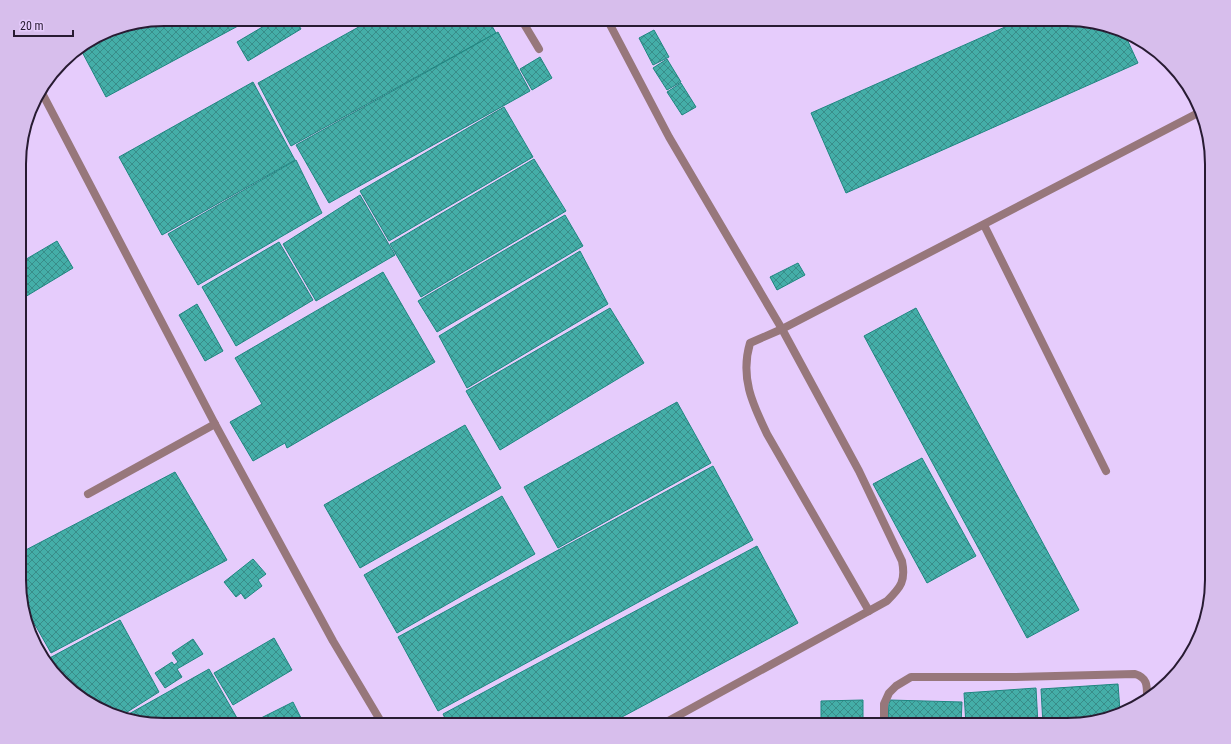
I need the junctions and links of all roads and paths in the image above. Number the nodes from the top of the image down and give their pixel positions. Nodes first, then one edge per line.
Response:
1 (525, 26) edge
2 (611, 26) edge
3 (539, 49) dead end
4 (44, 97) edge
5 (1196, 115) edge
6 (984, 225) junction
7 (782, 329) junction
8 (215, 424) junction
9 (1106, 471) dead end
10 (88, 494) dead end
11 (869, 611) junction
12 (1147, 692) edge
13 (379, 718) edge
14 (674, 718) edge
15 (884, 718) edge

1 - 3 street
2 - 7 street
4 - 8 street
5 - 6 street
6 - 7 street
6 - 9 street
7 - 11 street
7 - 11 street
8 - 10 street
8 - 13 street
11 - 14 street
12 - 15 street

